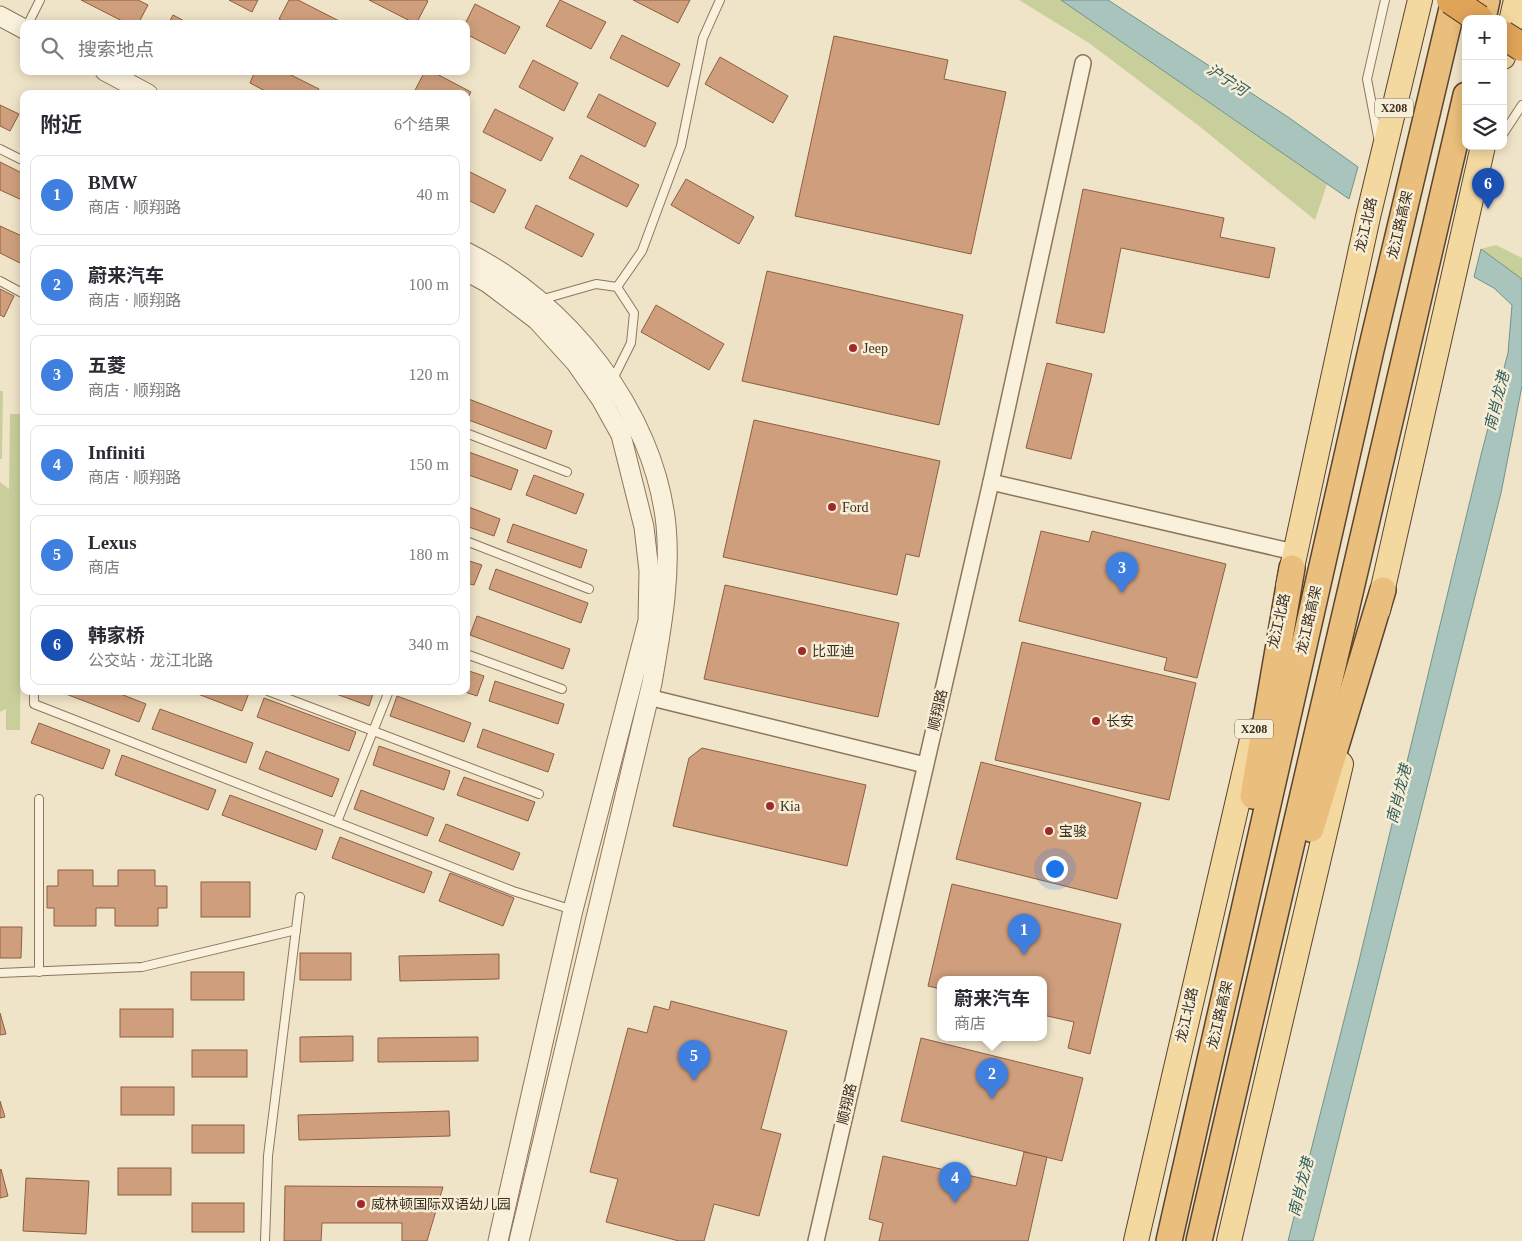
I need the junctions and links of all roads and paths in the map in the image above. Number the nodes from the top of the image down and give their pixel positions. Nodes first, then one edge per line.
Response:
1 (40, 0) edge
2 (720, 0) edge
3 (1385, 0) edge
4 (1420, 0) edge
5 (1453, 0) edge
6 (1487, 0) edge
7 (1516, 0) edge
8 (1475, 15) edge
9 (1482, 15) edge
10 (0, 16) edge
11 (30, 20) edge
12 (20, 27) edge
13 (1507, 38) edge
14 (1507, 39) edge
15 (1522, 47) edge
16 (1083, 63) dead end
17 (111, 75) edge
18 (134, 90) edge
19 (1464, 105) edge
20 (1522, 105) edge
21 (1507, 128) edge
22 (0, 149) edge
23 (1487, 150) edge
24 (1382, 156) junction
25 (20, 159) edge
26 (470, 254) edge
27 (470, 273) edge
28 (0, 282) edge
29 (617, 287) junction
30 (20, 292) edge
31 (540, 300) junction
32 (611, 383) junction
33 (470, 435) edge
34 (567, 472) dead end
35 (991, 482) junction
36 (470, 543) edge
37 (1293, 560) junction
38 (589, 589) dead end
39 (1382, 590) junction
40 (470, 655) edge
41 (562, 689) dead end
42 (34, 695) edge
43 (278, 695) edge
44 (387, 695) edge
45 (648, 697) junction
46 (373, 731) junction
47 (925, 764) junction
48 (539, 794) dead end
49 (39, 799) dead end
50 (337, 822) junction
51 (300, 897) dead end
52 (573, 910) junction
53 (296, 930) junction
54 (39, 972) junction
55 (0, 974) edge
56 (1208, 1068) junction
57 (1237, 1076) junction
58 (266, 1241) edge
59 (498, 1241) edge
60 (519, 1241) edge
61 (816, 1241) edge
62 (1136, 1241) edge
63 (1169, 1241) edge
64 (1199, 1241) edge
65 (1229, 1241) edge

1 - 11 lane
2 - 29 lane
3 - 24 lane
4 - 24 main road, 龙江北路 / X208
5 - 8 highway, bridge
5 - 56 highway, 龙江路高架
6 - 9 highway
7 - 14 main road
10 - 12 street
13 - 15 highway, bridge
16 - 35 street, 顺翔路
17 - 18 street
19 - 57 highway
20 - 21 lane
22 - 25 lane
23 - 39 main road
24 - 37 main road, 龙江北路 / X208
26 - 31 street
27 - 52 street
28 - 30 lane
29 - 31 lane
29 - 32 lane
31 - 32 street
32 - 45 street
33 - 34 lane
35 - 37 street
35 - 47 street, 顺翔路
36 - 38 lane
37 - 56 highway
37 - 62 main road, 龙江北路 / X208
39 - 57 highway
39 - 65 main road
40 - 41 lane
42 - 50 lane
43 - 46 lane
44 - 46 lane
45 - 47 street
45 - 60 street
46 - 48 lane
46 - 50 lane
47 - 61 street, 顺翔路
49 - 54 lane
50 - 52 lane
51 - 53 lane
52 - 59 street
53 - 54 lane
53 - 58 lane
54 - 55 lane
56 - 63 highway, 龙江路高架
57 - 64 highway

